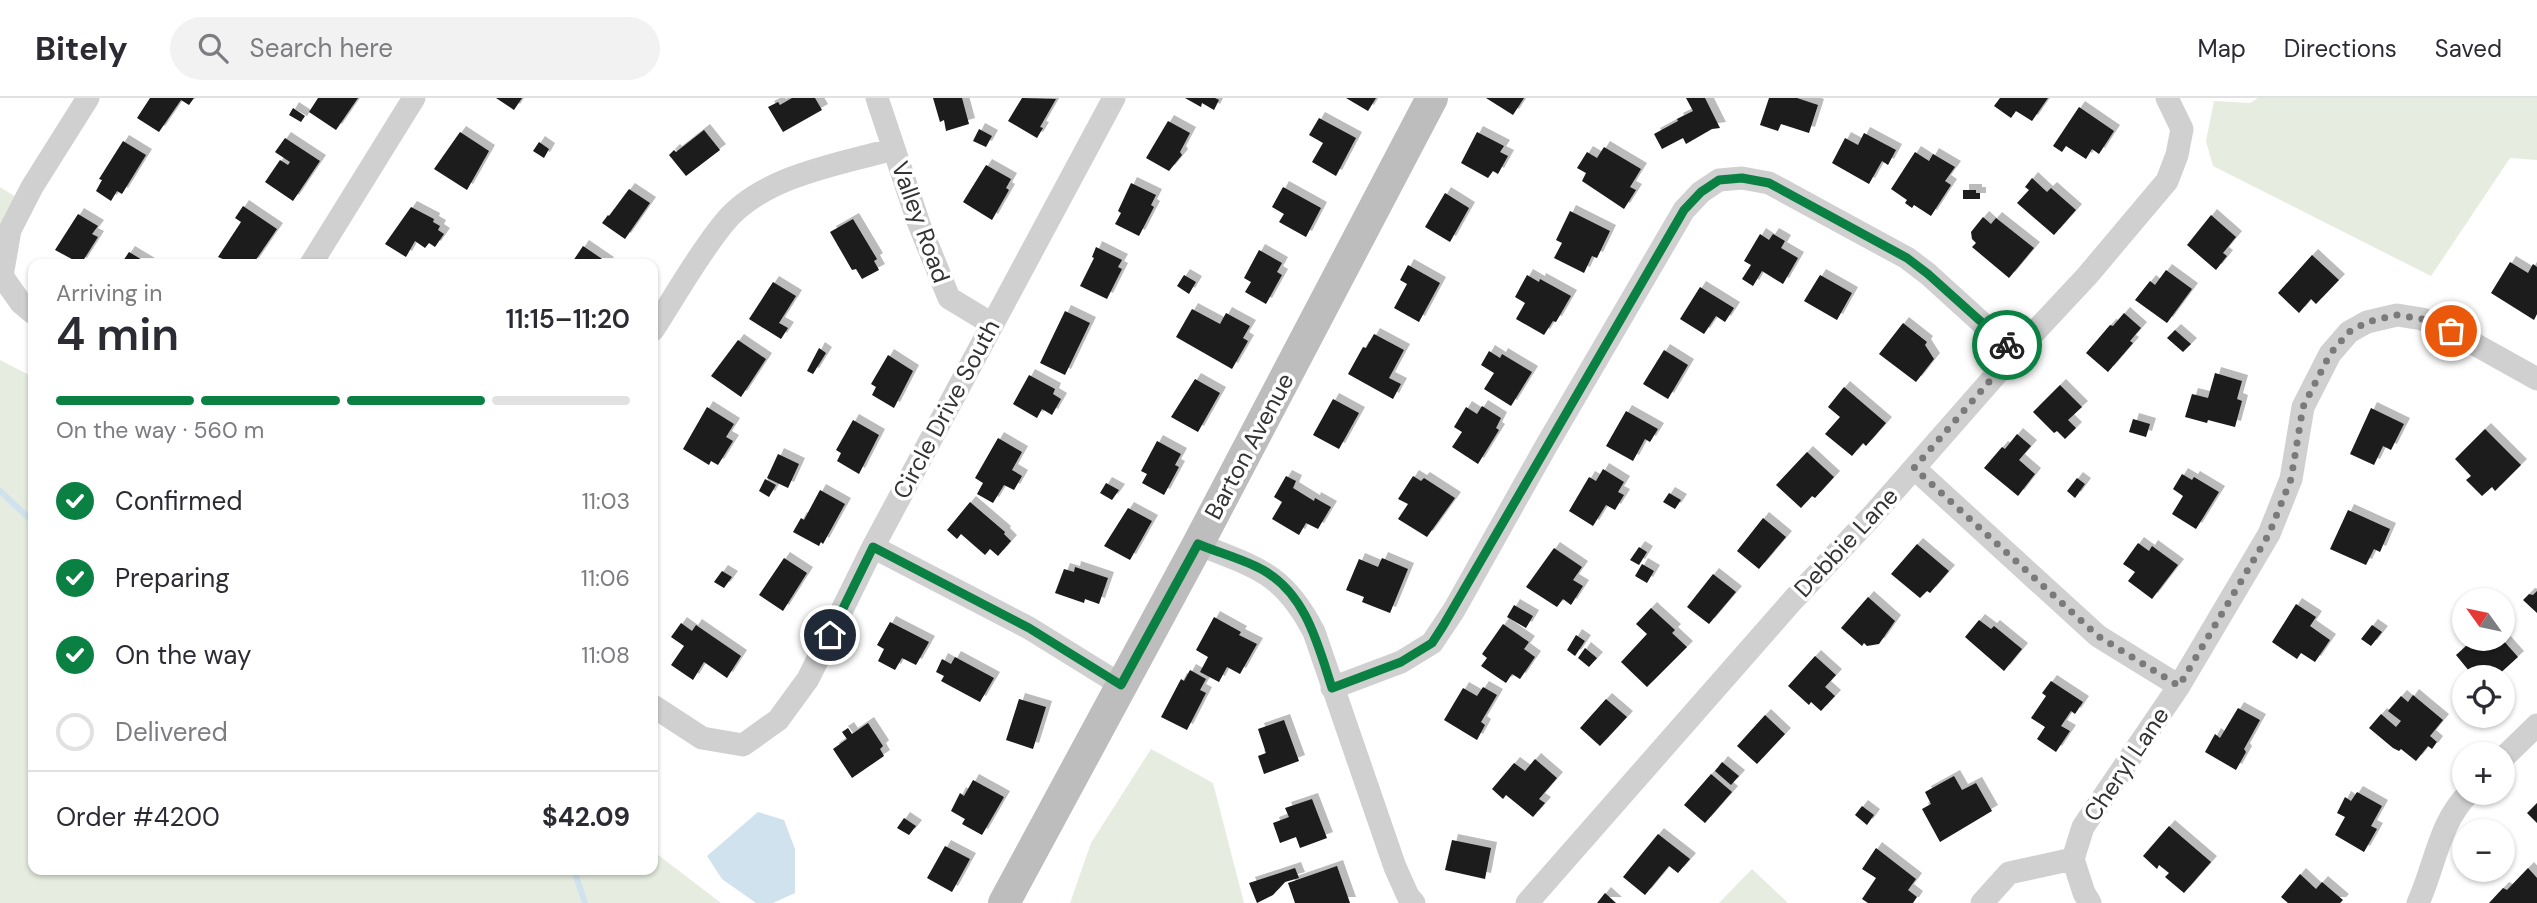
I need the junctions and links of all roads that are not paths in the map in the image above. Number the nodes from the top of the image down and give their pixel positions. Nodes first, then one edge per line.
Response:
1 (88, 98) edge
2 (414, 98) edge
3 (877, 98) edge
4 (1114, 98) edge
5 (1432, 98) edge
6 (2169, 101) edge
7 (894, 149) junction
8 (314, 259) edge
9 (28, 308) edge
10 (658, 322) edge
11 (992, 324) junction
12 (2015, 352) junction
13 (2537, 379) edge
14 (1914, 468) junction
15 (1198, 544) junction
16 (873, 547) junction
17 (1121, 685) junction
18 (2179, 686) junction
19 (1332, 688) junction
20 (658, 709) edge
21 (2537, 725) edge
22 (2515, 746) edge
23 (2460, 805) edge
24 (2073, 859) junction
25 (1004, 903) edge
26 (1414, 903) edge
27 (1527, 903) edge
28 (1982, 903) edge
29 (2090, 903) edge
30 (2418, 903) edge

1 - 9 street
2 - 8 street
3 - 7 street, Valley Road
4 - 11 street, Circle Drive South
5 - 15 street, Barton Avenue
6 - 12 street, Debbie Lane
7 - 10 street
7 - 11 street, Valley Road
11 - 16 street, Circle Drive South
12 - 14 street, Debbie Lane
12 - 19 street
13 - 18 street, Cheryl Lane
14 - 18 street
14 - 27 street, Debbie Lane
15 - 17 street, Barton Avenue
15 - 19 street
16 - 17 street
16 - 20 street, Circle Drive South
17 - 25 street, Barton Avenue
18 - 24 street, Cheryl Lane
19 - 26 street
21 - 22 street
23 - 30 street
24 - 28 street
24 - 29 street

